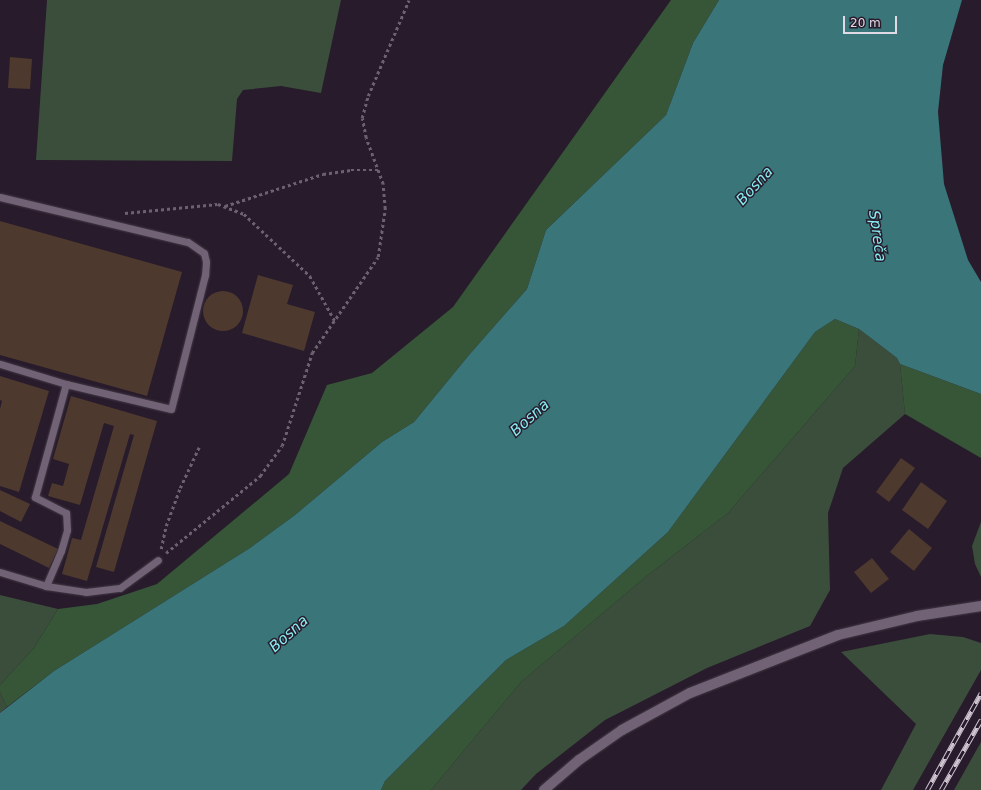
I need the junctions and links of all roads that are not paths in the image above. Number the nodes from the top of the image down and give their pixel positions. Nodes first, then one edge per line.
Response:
1 (0, 197) edge
2 (0, 364) edge
3 (66, 384) junction
4 (158, 560) road end
5 (0, 572) edge
6 (46, 586) junction
7 (981, 606) edge
8 (544, 790) edge

1 - 3 lane
2 - 3 lane
3 - 6 lane
4 - 6 lane
5 - 6 lane
7 - 8 main road

